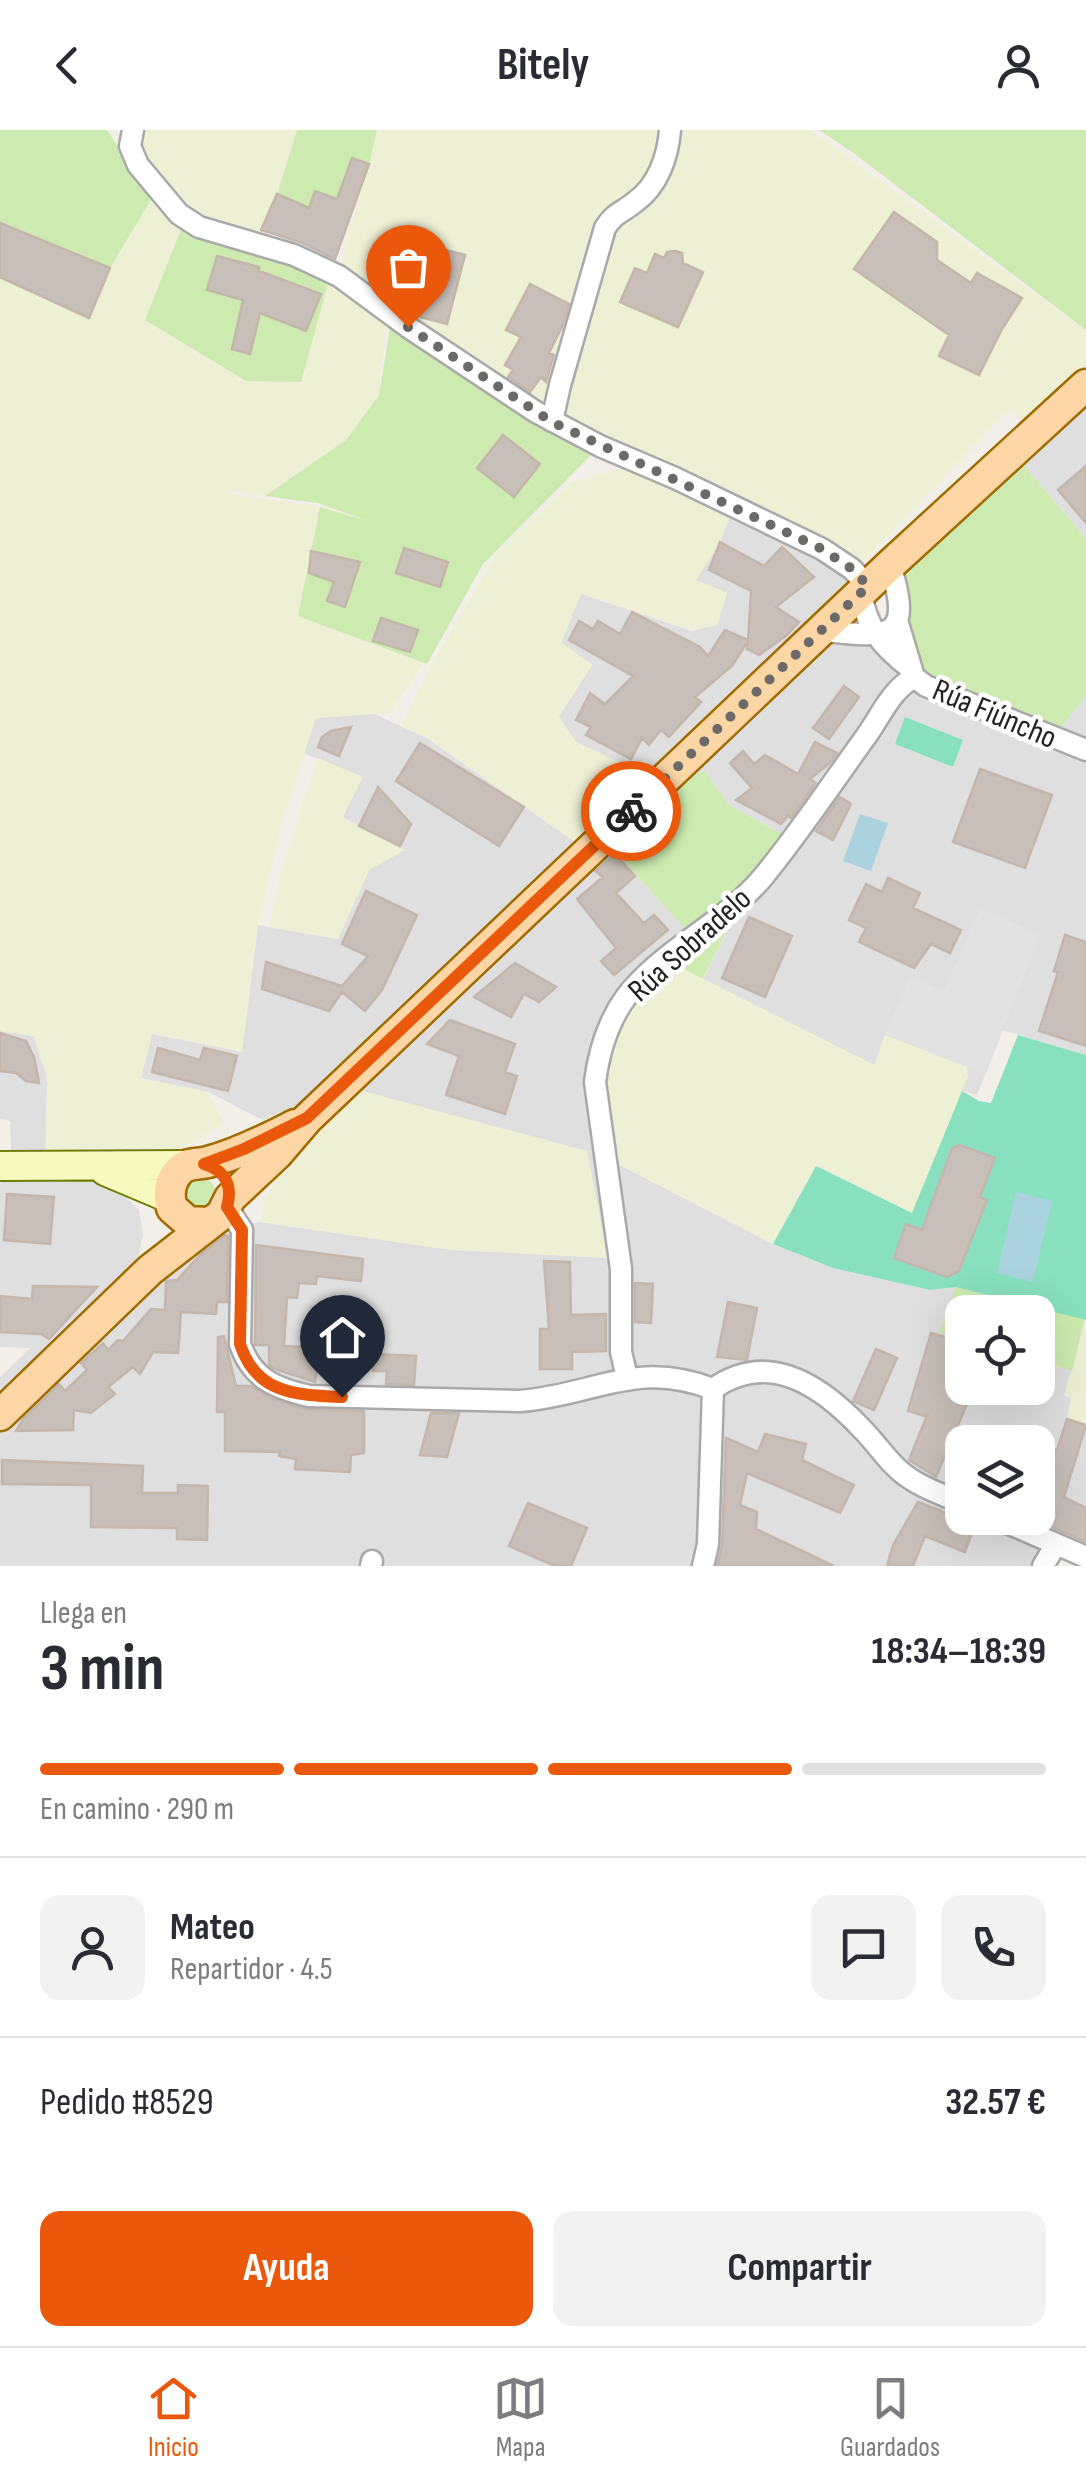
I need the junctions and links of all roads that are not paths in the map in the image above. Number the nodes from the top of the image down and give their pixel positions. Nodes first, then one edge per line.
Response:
1 (133, 130) edge
2 (670, 130) edge
3 (1086, 385) edge
4 (552, 422) junction
5 (873, 581) junction
6 (897, 620) junction
7 (824, 631) junction
8 (876, 637) junction
9 (912, 672) junction
10 (1086, 750) edge
11 (307, 1118) junction
12 (196, 1164) junction
13 (0, 1166) edge
14 (89, 1167) junction
15 (171, 1203) junction
16 (221, 1209) junction
17 (150, 1270) junction
18 (627, 1377) junction
19 (713, 1389) junction
20 (0, 1414) edge
21 (945, 1494) edge
22 (1035, 1535) edge
23 (1056, 1544) junction
24 (1086, 1557) edge
25 (703, 1566) edge
26 (1043, 1566) edge

1 - 4 street
2 - 4 street
3 - 5 main road
4 - 5 street
5 - 6 street, Rúa Fiúncho
5 - 7 main road
5 - 8 street, Rúa Fiúncho
6 - 8 street
6 - 9 street, Rúa Fiúncho
7 - 8 street
7 - 11 main road
8 - 9 street, Rúa Fiúncho
9 - 10 street, Rúa Fiúncho
9 - 18 street, Rúa Sobradelo
11 - 12 main road
11 - 16 main road
12 - 14 street
12 - 15 main road
12 - 16 main road
13 - 14 street
14 - 15 street
15 - 16 main road
15 - 17 main road
16 - 17 main road
16 - 18 street
17 - 20 main road
18 - 19 street
19 - 21 street
19 - 25 street
22 - 23 street
23 - 24 street
23 - 26 street

